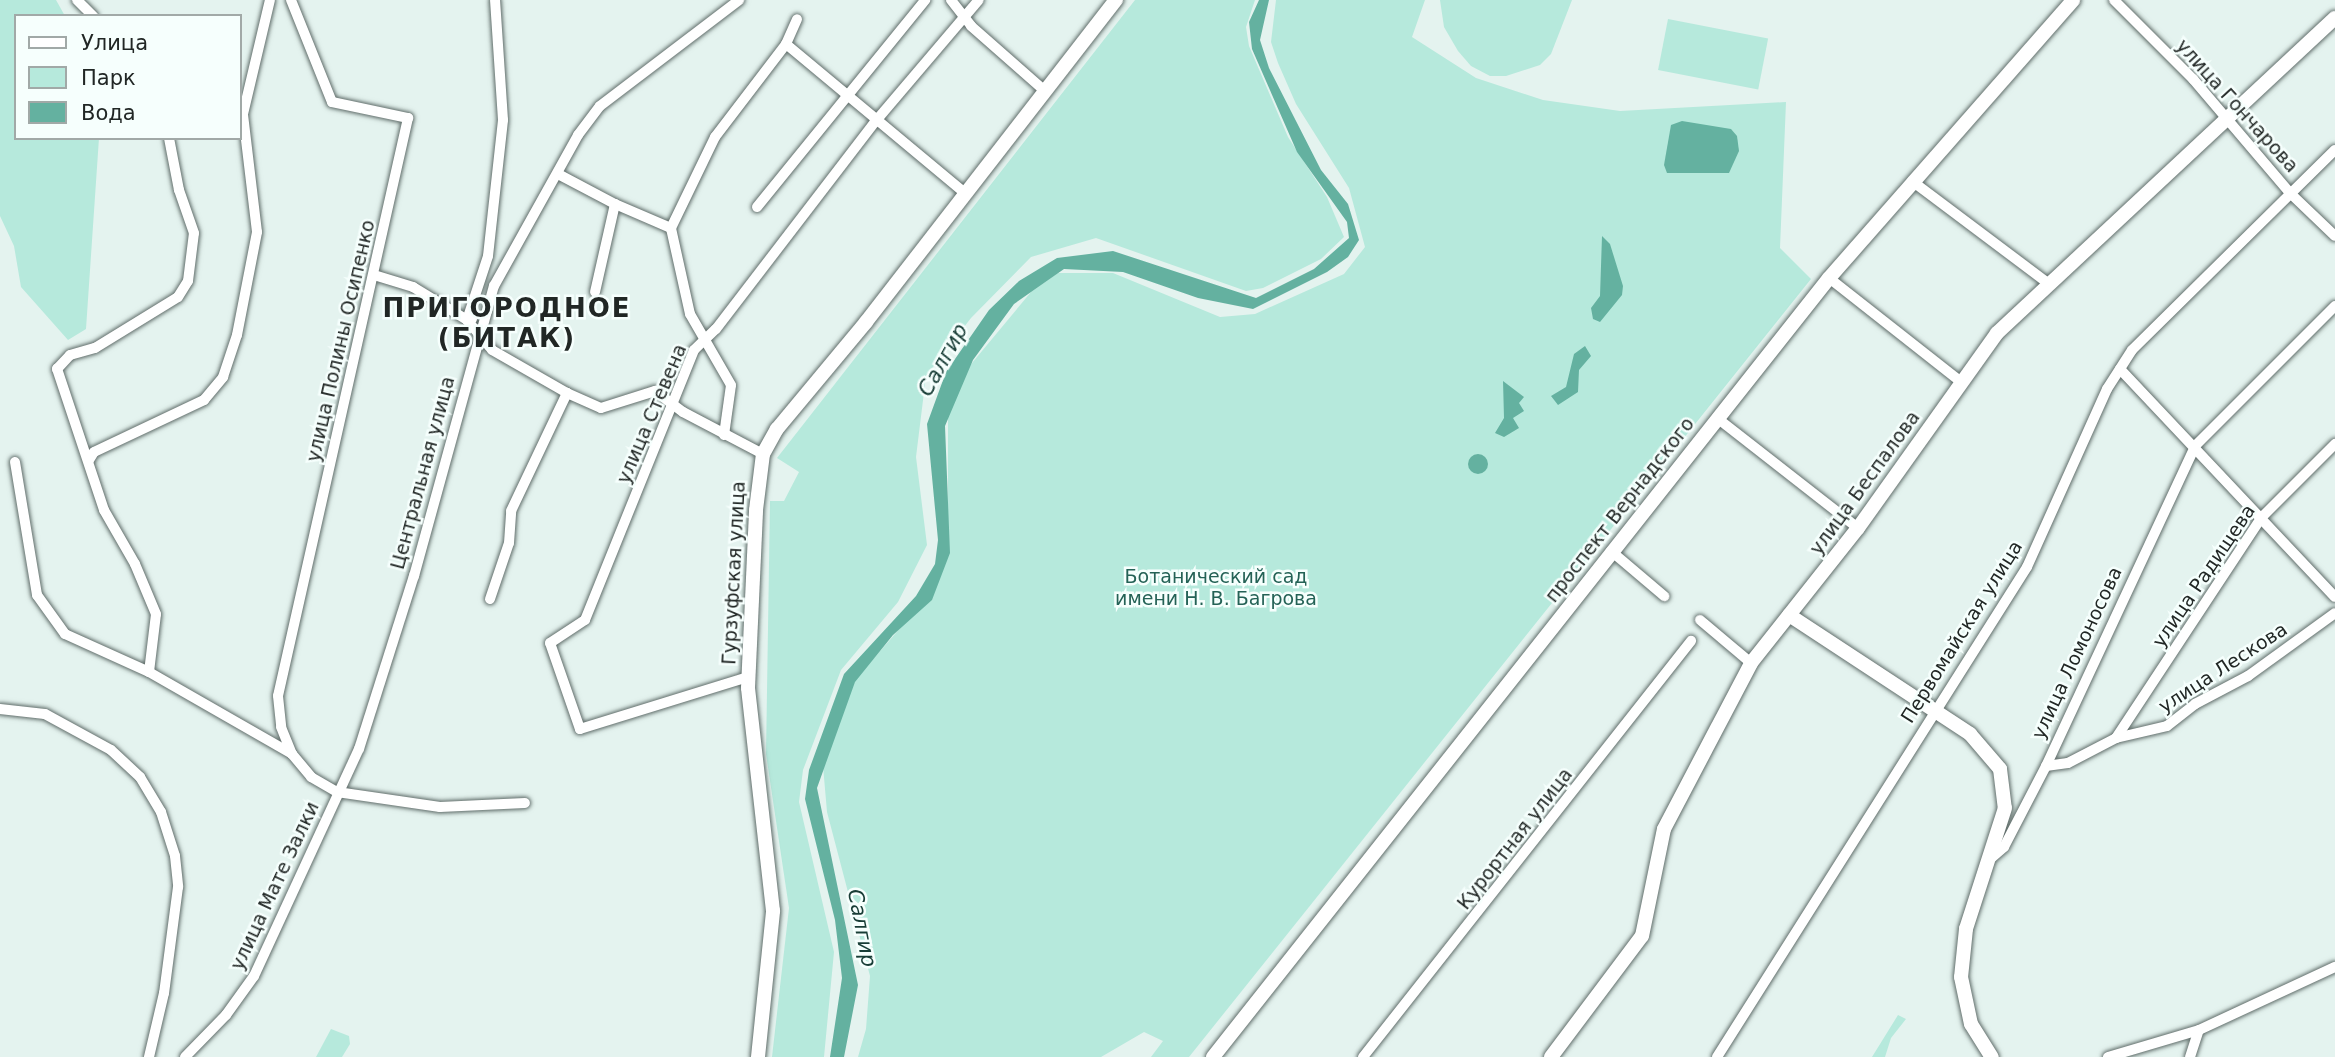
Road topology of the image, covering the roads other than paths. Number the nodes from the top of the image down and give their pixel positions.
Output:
1 (77, 0) edge
2 (270, 0) edge
3 (291, 0) edge
4 (495, 0) edge
5 (738, 0) edge
6 (925, 0) edge
7 (951, 0) edge
8 (979, 0) edge
9 (1115, 0) edge
10 (2073, 0) edge
11 (2114, 0) edge
12 (91, 14) edge
13 (963, 18) junction
14 (2335, 18) edge
15 (797, 19) dead end
16 (786, 44) junction
17 (1045, 91) junction
18 (845, 98) junction
19 (2226, 119) junction
20 (875, 122) junction
21 (169, 140) edge
22 (2335, 150) edge
23 (558, 174) junction
24 (1912, 181) junction
25 (965, 193) junction
26 (2290, 193) junction
27 (615, 204) junction
28 (757, 207) dead end
29 (671, 228) junction
30 (2335, 236) edge
31 (374, 275) junction
32 (1829, 278) junction
33 (2049, 284) junction
34 (595, 292) dead end
35 (2335, 306) edge
36 (484, 319) junction
37 (467, 320) junction
38 (479, 335) junction
39 (705, 340) junction
40 (492, 349) junction
41 (474, 355) junction
42 (2120, 369) junction
43 (1961, 382) junction
44 (567, 393) junction
45 (674, 405) junction
46 (1717, 418) junction
47 (724, 435) junction
48 (2335, 444) edge
49 (2194, 446) junction
50 (763, 454) junction
51 (89, 460) junction
52 (15, 462) dead end
53 (2261, 518) junction
54 (1858, 528) junction
55 (1611, 551) junction
56 (1664, 596) dead end
57 (2335, 597) edge
58 (490, 599) dead end
59 (2335, 613) edge
60 (1789, 615) junction
61 (1700, 620) dead end
62 (1691, 641) dead end
63 (1751, 663) junction
64 (149, 672) junction
65 (748, 677) junction
66 (0, 709) edge
67 (1935, 709) junction
68 (2116, 738) junction
69 (292, 754) junction
70 (2046, 766) junction
71 (337, 792) junction
72 (525, 803) dead end
73 (1988, 862) junction
74 (2335, 967) edge
75 (2199, 1030) junction
76 (149, 1057) edge
77 (185, 1057) edge
78 (758, 1057) edge
79 (1213, 1057) edge
80 (1363, 1057) edge
81 (1551, 1057) edge
82 (1717, 1057) edge
83 (1992, 1057) edge
84 (2108, 1057) edge
85 (2189, 1057) edge

1 - 12 street
2 - 51 street
3 - 31 street, улица Полины Осипенко
4 - 37 street
5 - 23 street, Центральная улица
6 - 18 street
7 - 13 street
8 - 13 street, улица Стевена
9 - 17 main road, Гурзуфская улица
10 - 24 main road, проспект Вернадского
11 - 19 street, улица Гончарова
13 - 17 street
13 - 20 street, улица Стевена
14 - 19 main road, улица Беспалова
15 - 16 street
16 - 18 street
16 - 29 street
17 - 25 main road, Гурзуфская улица
18 - 20 street
18 - 28 street
19 - 26 street, улица Гончарова
19 - 33 main road, улица Беспалова
20 - 25 street
20 - 39 street, улица Стевена
21 - 51 street
22 - 26 street, Первомайская улица
23 - 27 street
23 - 36 street, Центральная улица
24 - 32 main road, проспект Вернадского
24 - 33 street
25 - 50 main road, Гурзуфская улица
26 - 30 street, улица Гончарова
26 - 42 street, Первомайская улица
27 - 29 street
27 - 34 street
29 - 39 street
31 - 37 street
31 - 69 street, улица Полины Осипенко
32 - 43 street
32 - 46 main road, проспект Вернадского
33 - 43 main road, улица Беспалова
35 - 49 street, улица Ломоносова
36 - 37 street
36 - 38 street, Центральная улица
37 - 38 street
38 - 40 street
38 - 41 street, Центральная улица
39 - 45 street, улица Стевена
39 - 47 street
40 - 41 street
40 - 44 street
41 - 71 street, Центральная улица
42 - 49 street
42 - 67 street, Первомайская улица
43 - 54 main road, улица Беспалова
44 - 45 street
44 - 58 street
45 - 47 street
45 - 65 street, улица Стевена
46 - 54 street
46 - 55 main road, проспект Вернадского
47 - 50 street
48 - 53 street, улица Радищева
49 - 53 street
49 - 70 street, улица Ломоносова
50 - 65 main road, Гурзуфская улица
51 - 64 street
52 - 64 street
53 - 57 street
53 - 68 street, улица Радищева
54 - 60 main road, улица Беспалова
55 - 56 street
55 - 79 main road, проспект Вернадского
59 - 68 street, улица Лескова
60 - 63 main road, улица Беспалова
60 - 67 main road
61 - 63 street
62 - 80 street, Курортная улица
63 - 81 main road, улица Беспалова
64 - 69 street
65 - 78 main road, Гурзуфская улица
66 - 76 street
67 - 73 main road
67 - 82 street, Первомайская улица
68 - 70 street, улица Лескова
69 - 71 street
70 - 73 street, улица Ломоносова
71 - 72 street
71 - 77 street, улица Мате Залки
73 - 83 main road, улица Ломоносова
74 - 75 street
75 - 84 street
75 - 85 street

